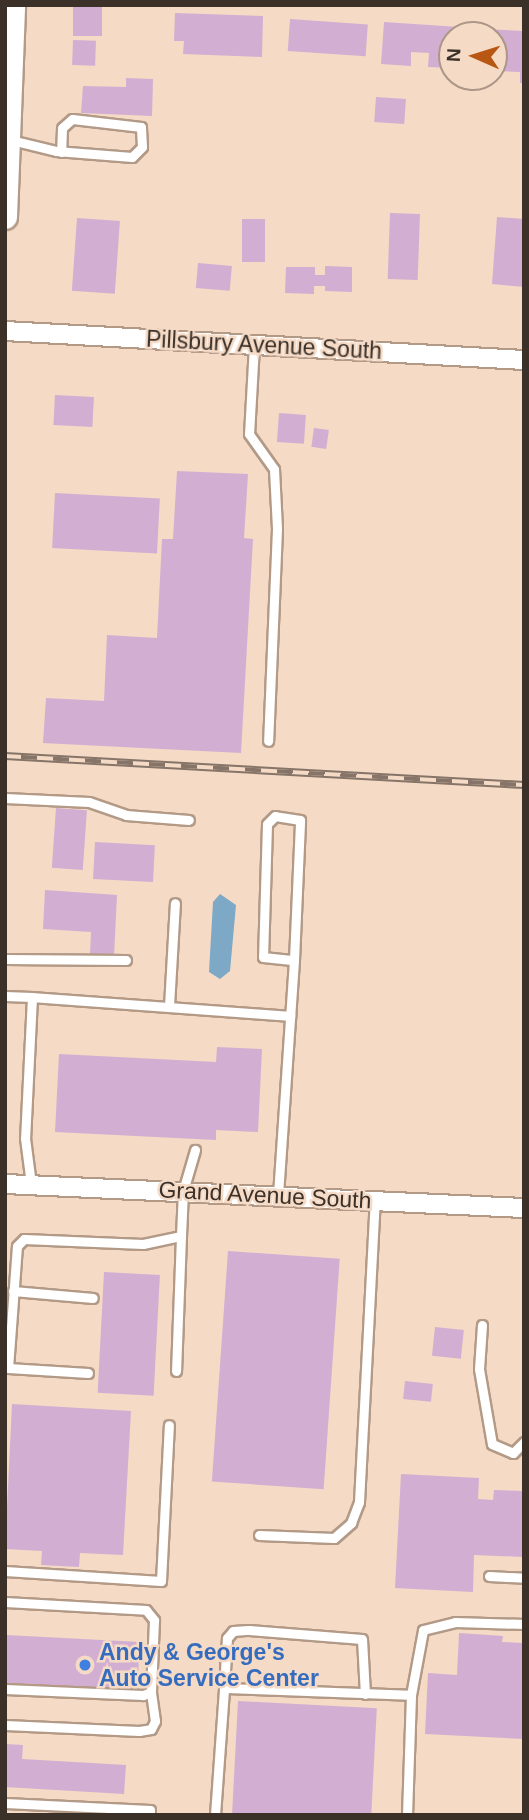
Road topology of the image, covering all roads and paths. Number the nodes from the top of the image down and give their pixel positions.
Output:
1 (13, 5) edge
2 (7, 139) edge
3 (61, 152) junction
4 (5, 217) edge
5 (5, 331) edge
6 (254, 345) junction
7 (524, 360) edge
8 (268, 741) dead end
9 (5, 798) edge
10 (189, 820) dead end
11 (175, 903) dead end
12 (5, 959) edge
13 (294, 960) junction
14 (126, 961) dead end
15 (5, 996) edge
16 (32, 997) junction
17 (169, 1006) junction
18 (290, 1017) junction
19 (195, 1150) dead end
20 (5, 1184) edge
21 (31, 1184) junction
22 (183, 1191) junction
23 (278, 1195) junction
24 (374, 1201) junction
25 (524, 1208) edge
26 (181, 1237) junction
27 (13, 1291) junction
28 (93, 1298) dead end
29 (482, 1325) dead end
30 (176, 1371) dead end
31 (88, 1373) dead end
32 (169, 1424) dead end
33 (524, 1442) edge
34 (259, 1535) dead end
35 (5, 1571) edge
36 (489, 1576) dead end
37 (524, 1578) edge
38 (5, 1602) edge
39 (524, 1624) edge
40 (224, 1688) junction
41 (5, 1689) edge
42 (151, 1692) junction
43 (365, 1694) junction
44 (411, 1695) junction
45 (5, 1725) edge
46 (5, 1803) edge
47 (40, 1810) edge
48 (150, 1815) edge
49 (215, 1815) edge
50 (407, 1815) edge

1 - 2 street
2 - 3 lane
2 - 4 street
3 - 3 lane
5 - 6 street, Pillsbury Avenue South
6 - 7 street, Pillsbury Avenue South
6 - 8 lane
9 - 10 lane
11 - 17 lane
12 - 14 lane
13 - 13 lane
13 - 18 lane
15 - 16 lane
16 - 17 lane
16 - 21 lane
17 - 18 lane
18 - 23 lane
19 - 22 lane
20 - 21 street, Grand Avenue South
21 - 22 street, Grand Avenue South
22 - 23 street, Grand Avenue South
22 - 26 lane
23 - 24 street, Grand Avenue South
24 - 25 street, Grand Avenue South
24 - 34 lane
26 - 27 lane
26 - 30 lane
27 - 28 lane
27 - 31 lane
29 - 33 lane
32 - 35 lane
36 - 37 lane
38 - 42 lane
39 - 44 lane
40 - 43 lane
40 - 43 lane
40 - 49 lane
41 - 42 lane
42 - 45 lane
43 - 44 lane
44 - 50 lane
46 - 47 lane
47 - 48 lane

